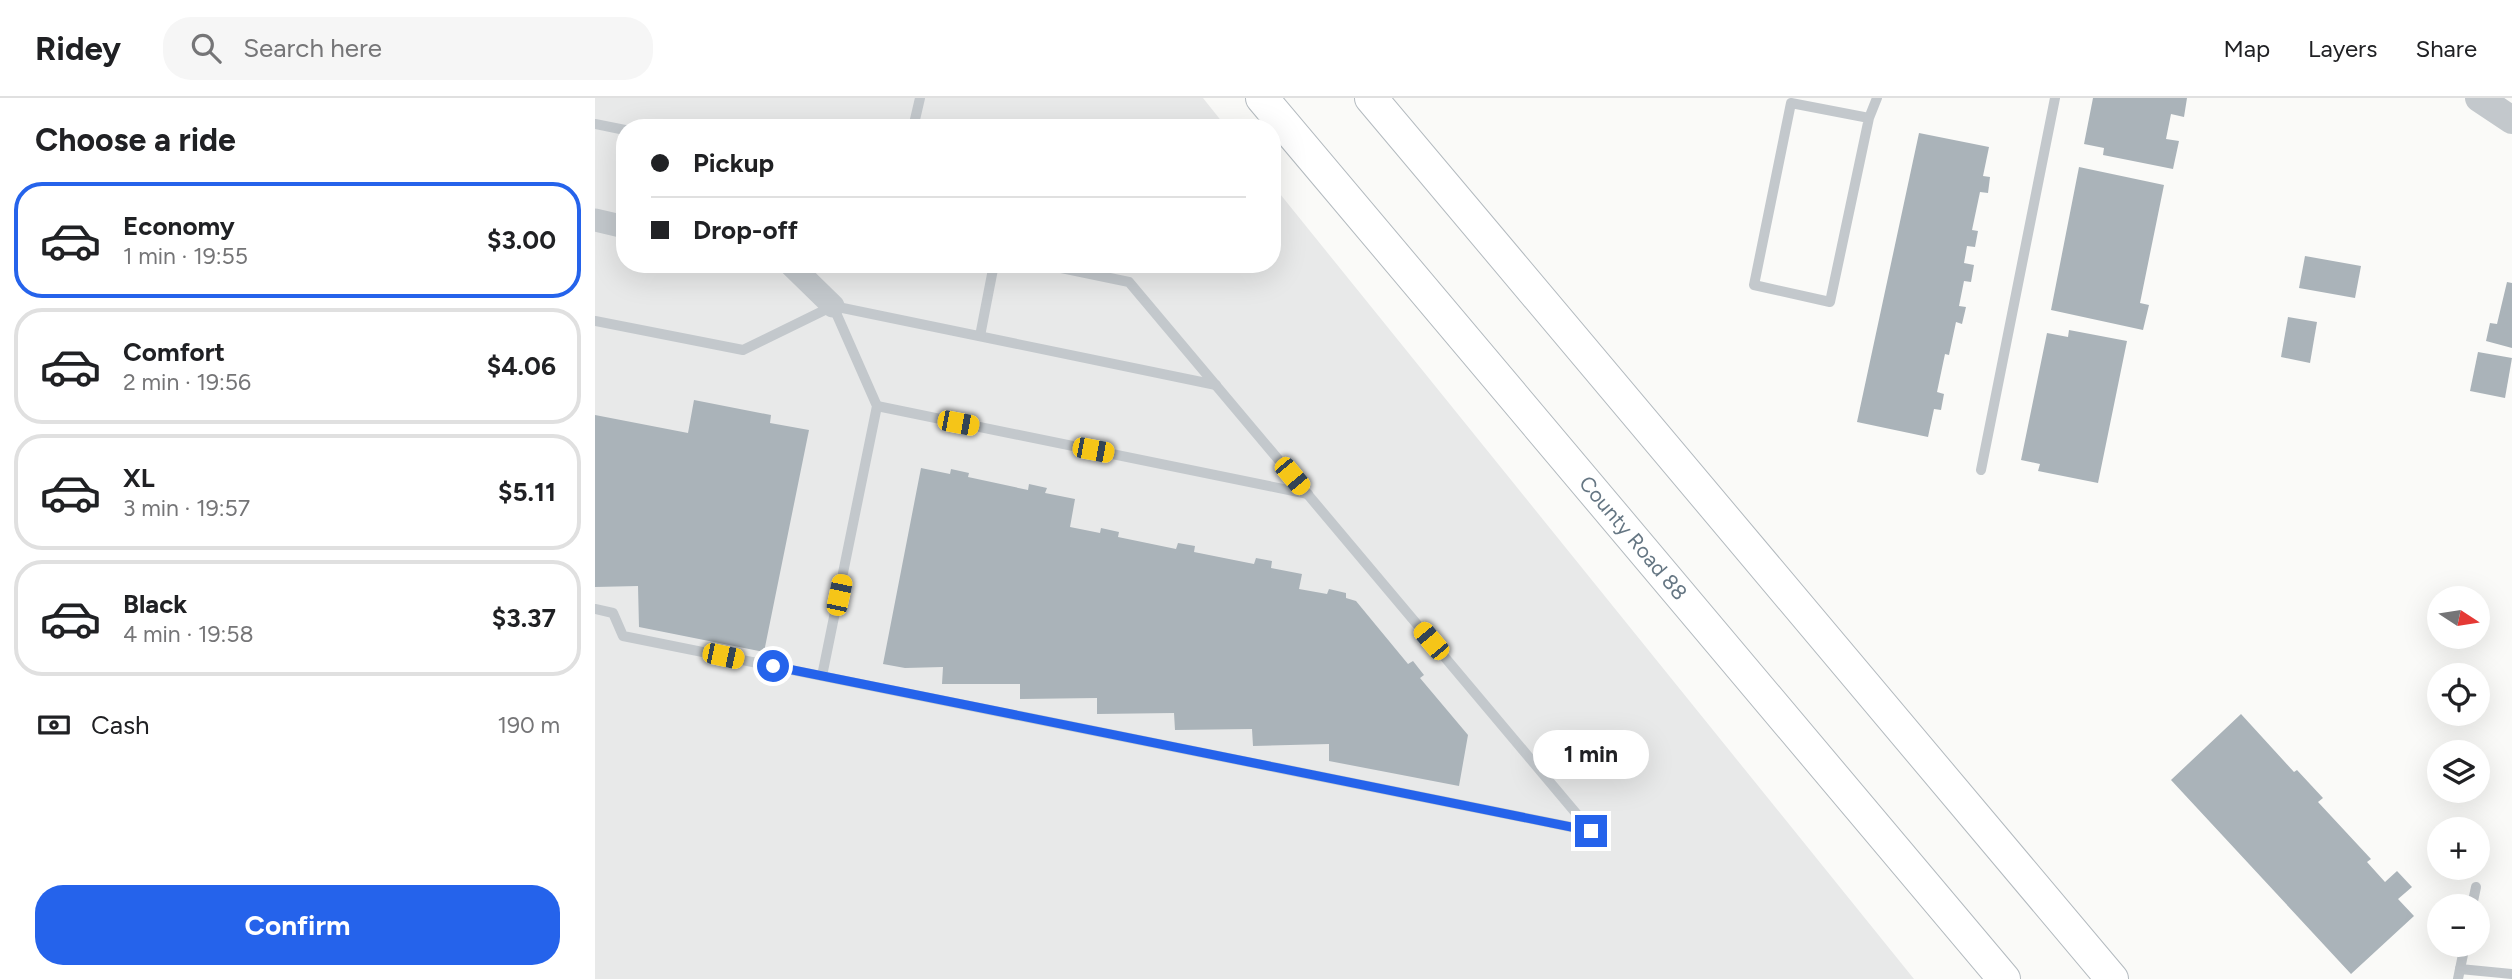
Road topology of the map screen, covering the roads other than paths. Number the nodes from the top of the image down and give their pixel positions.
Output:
1 (920, 98) edge
2 (1262, 98) edge
3 (1371, 98) edge
4 (1877, 98) edge
5 (2055, 98) edge
6 (2479, 98) edge
7 (1868, 118) junction
8 (915, 119) edge
9 (1280, 119) edge
10 (2512, 120) edge
11 (1281, 121) edge
12 (595, 124) edge
13 (616, 128) edge
14 (595, 220) edge
15 (616, 225) edge
16 (799, 273) edge
17 (992, 273) edge
18 (1086, 273) edge
19 (833, 306) junction
20 (595, 321) edge
21 (980, 336) junction
22 (1216, 385) junction
23 (877, 406) junction
24 (1981, 470) dead end
25 (1308, 494) junction
26 (595, 609) edge
27 (822, 676) junction
28 (2476, 887) dead end
29 (2475, 894) edge
30 (2459, 974) edge
31 (2512, 974) edge
32 (2004, 979) edge
33 (2112, 979) edge

1 - 8 lane
2 - 9 main road, County Road 88
3 - 33 main road
4 - 7 lane
5 - 24 lane
6 - 10 street
7 - 7 lane
11 - 32 main road, County Road 88
12 - 13 lane
14 - 15 street
16 - 19 street
17 - 21 lane
18 - 22 lane
19 - 20 lane
19 - 21 lane
19 - 23 lane
21 - 22 lane
22 - 25 lane
23 - 25 lane
23 - 27 lane
25 - 27 lane
26 - 27 lane
28 - 29 lane
30 - 31 lane

